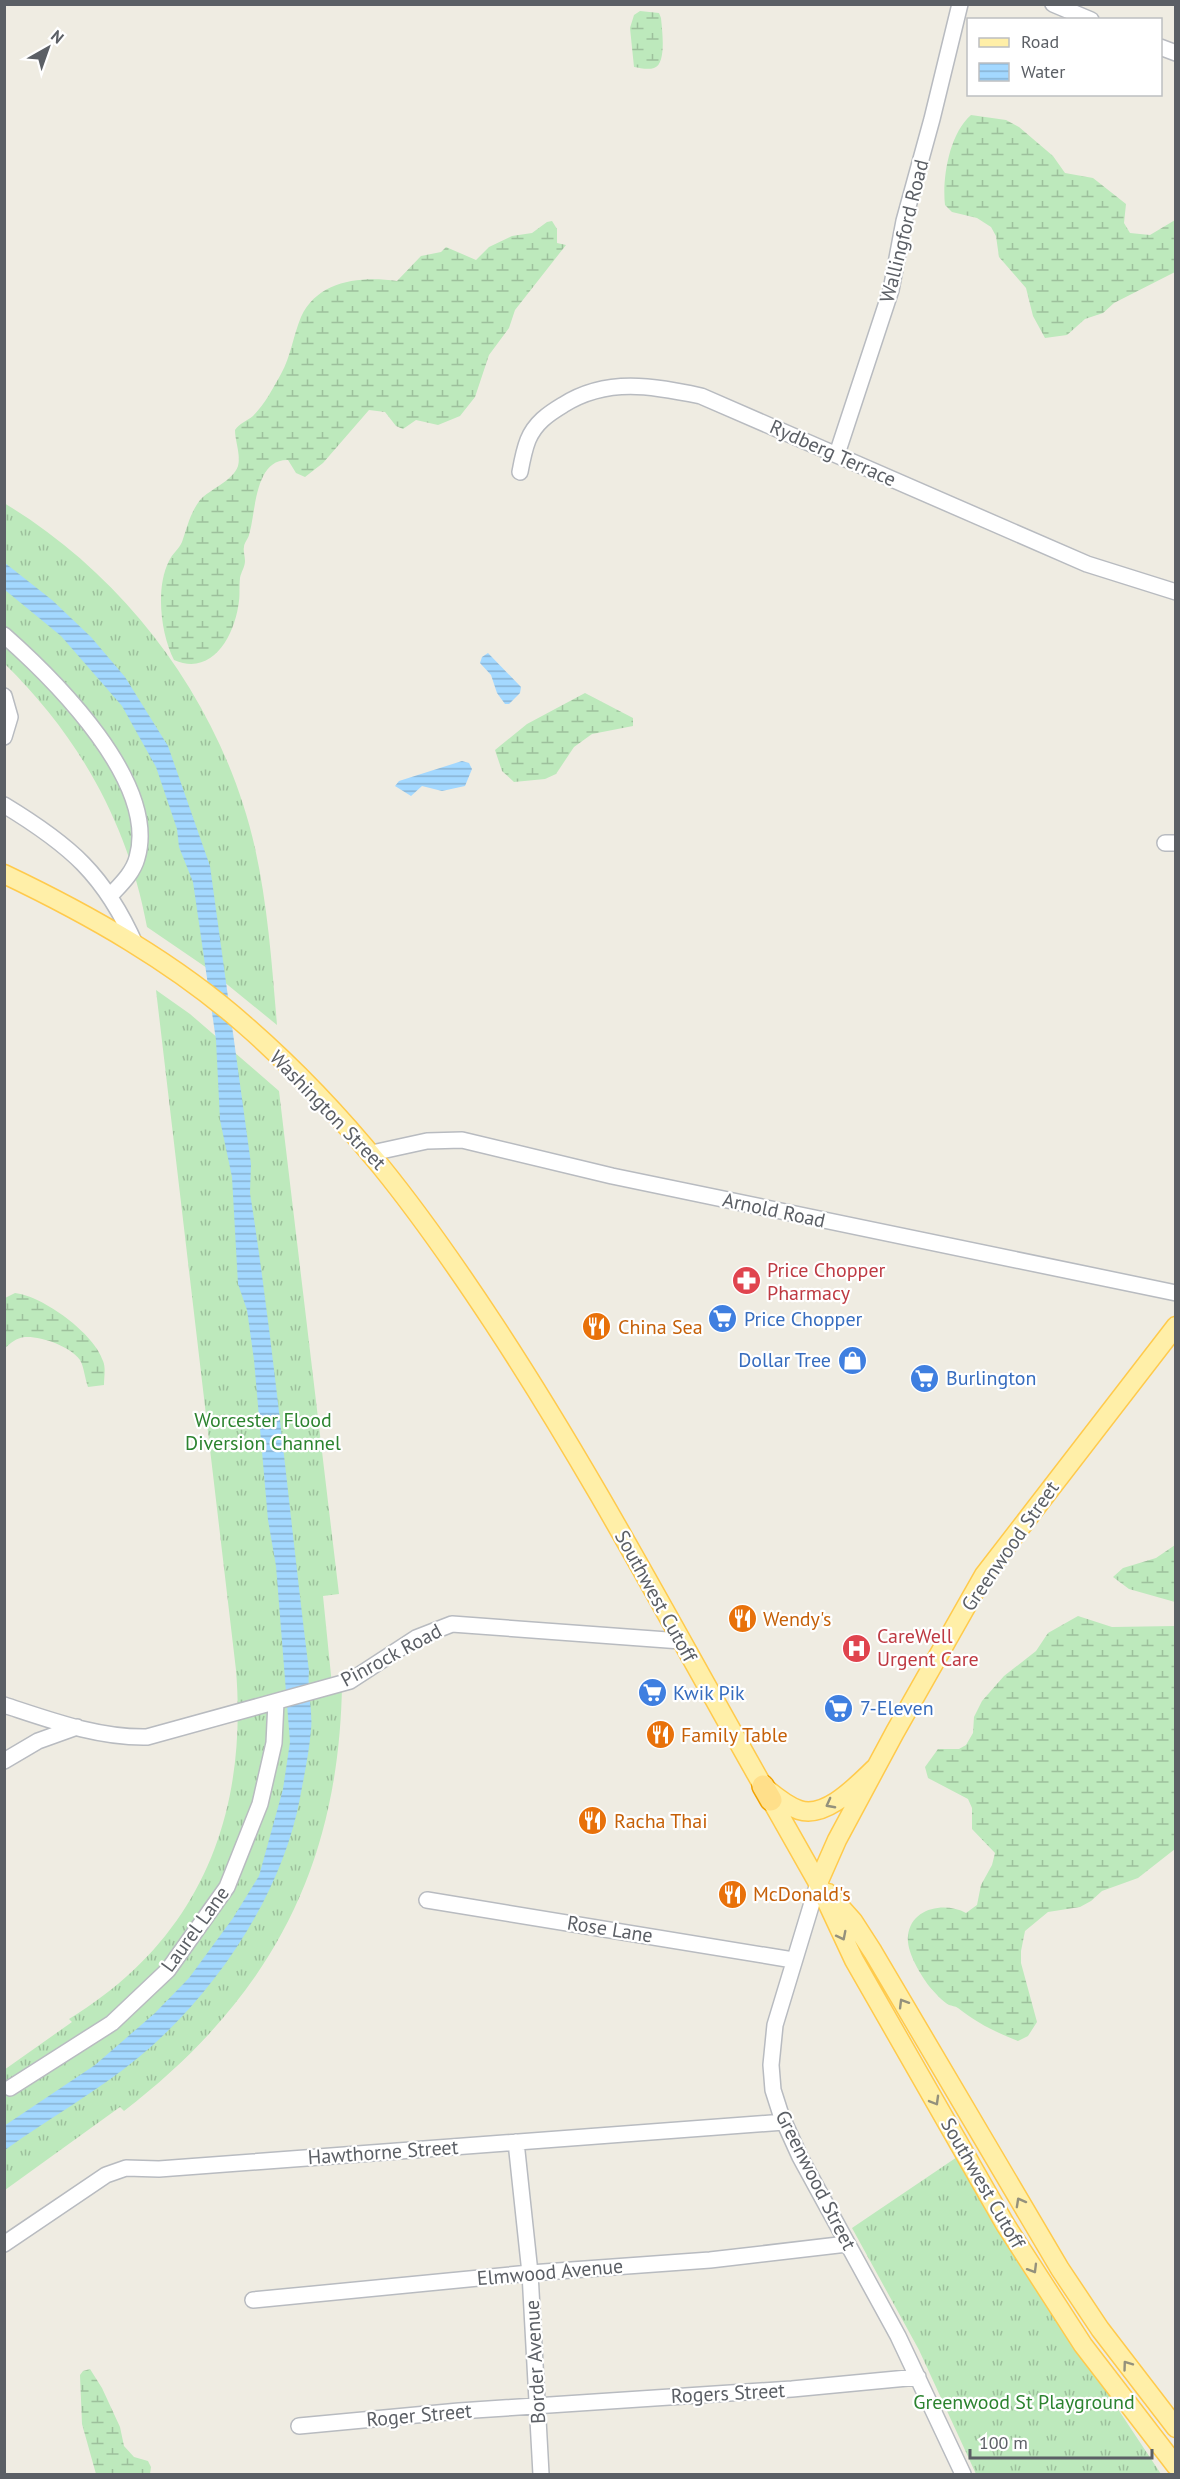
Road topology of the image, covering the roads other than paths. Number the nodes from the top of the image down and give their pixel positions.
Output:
1 (960, 4) edge
2 (1053, 4) edge
3 (1087, 18) edge
4 (1162, 47) edge
5 (1176, 53) edge
6 (837, 454) junction
7 (520, 472) dead end
8 (1176, 592) edge
9 (4, 635) edge
10 (4, 696) edge
11 (4, 737) edge
12 (4, 806) edge
13 (4, 874) edge
14 (111, 895) junction
15 (136, 946) junction
16 (372, 1153) junction
17 (1176, 1293) edge
18 (1176, 1326) edge
19 (565, 1435) joint
20 (681, 1641) junction
21 (279, 1701) junction
22 (4, 1705) edge
23 (77, 1727) junction
24 (4, 1761) edge
25 (875, 1768) junction
26 (767, 1793) junction
27 (819, 1883) junction
28 (428, 1900) dead end
29 (793, 1960) junction
30 (10, 2088) dead end
31 (784, 2122) junction
32 (516, 2142) junction
33 (4, 2244) edge
34 (848, 2244) junction
35 (530, 2273) junction
36 (253, 2300) dead end
37 (918, 2377) junction
38 (539, 2406) junction
39 (300, 2426) dead end
40 (1176, 2428) edge
41 (1176, 2466) edge
42 (541, 2475) edge
43 (963, 2475) edge

1 - 6 street, Wallingford Road
2 - 3 street
4 - 5 street
6 - 7 street, Rydberg Terrace
6 - 8 street, Rydberg Terrace
9 - 14 street
10 - 11 street
12 - 14 street
13 - 15 main road, Washington Street
14 - 15 street
15 - 16 main road, Washington Street
16 - 17 street, Arnold Road
16 - 19 main road, Washington Street
18 - 25 main road, Greenwood Street
19 - 20 main road, Southwest Cutoff
20 - 21 street, Pinrock Road
20 - 26 main road, Southwest Cutoff
21 - 23 street, Pinrock Road
21 - 30 street, Laurel Lane
22 - 23 street, Pinrock Road
23 - 24 street
25 -> 26 main road
25 - 27 main road, Greenwood Street
26 - 27 main road, Southwest Cutoff
27 - 29 street, Greenwood Street
40 -> 27 main road, Southwest Cutoff
27 -> 41 main road, Southwest Cutoff
28 - 29 street, Rose Lane
29 - 31 street, Greenwood Street
31 - 32 street, Hawthorne Street
31 - 34 street, Greenwood Street
32 - 33 street, Hawthorne Street
32 - 35 street, Border Avenue
34 - 35 street, Elmwood Avenue
34 - 37 street, Greenwood Street
35 - 36 street, Elmwood Avenue
35 - 38 street, Border Avenue
37 - 38 street, Rogers Street
37 - 43 street, Greenwood Street
38 - 39 street, Roger Street
38 - 42 street, Border Avenue

